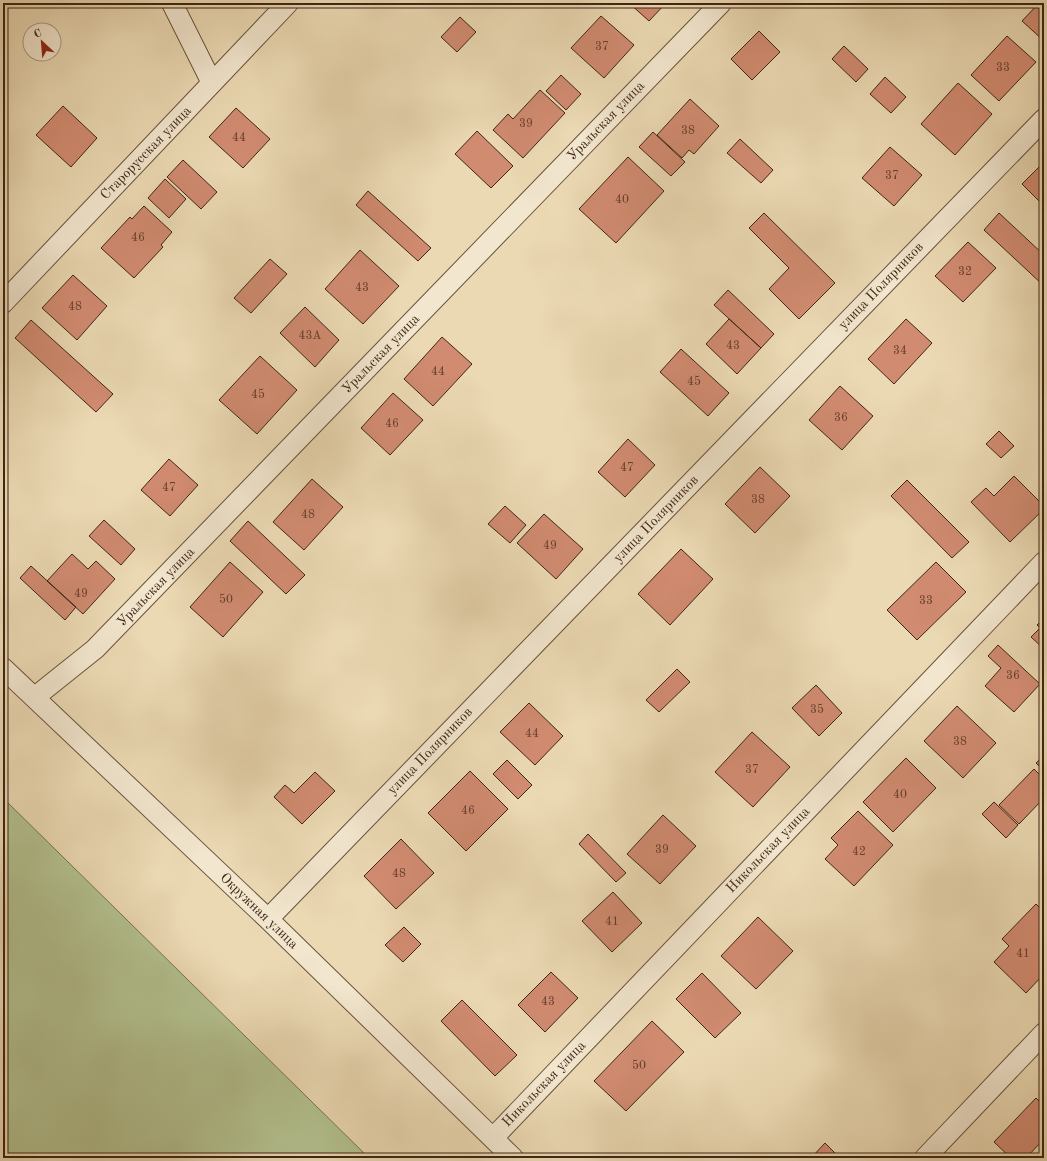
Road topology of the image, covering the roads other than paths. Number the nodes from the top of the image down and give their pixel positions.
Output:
1 (172, 3) edge
2 (288, 3) edge
3 (721, 3) edge
4 (212, 83) junction
5 (1044, 118) edge
6 (3, 303) edge
7 (1044, 562) edge
8 (3, 668) edge
9 (35, 698) junction
10 (268, 919) junction
11 (1044, 1032) edge
12 (493, 1138) junction
13 (513, 1158) edge
14 (925, 1158) edge

1 - 4 street
2 - 4 street, Старорусская улица
3 - 9 street, Уральская улица
4 - 6 street, Старорусская улица
5 - 10 street, улица Полярников
7 - 12 street, Никольская улица
8 - 9 street, Окружная улица
9 - 10 street, Окружная улица
10 - 12 street, Окружная улица
11 - 14 street
12 - 13 street, Окружная улица

